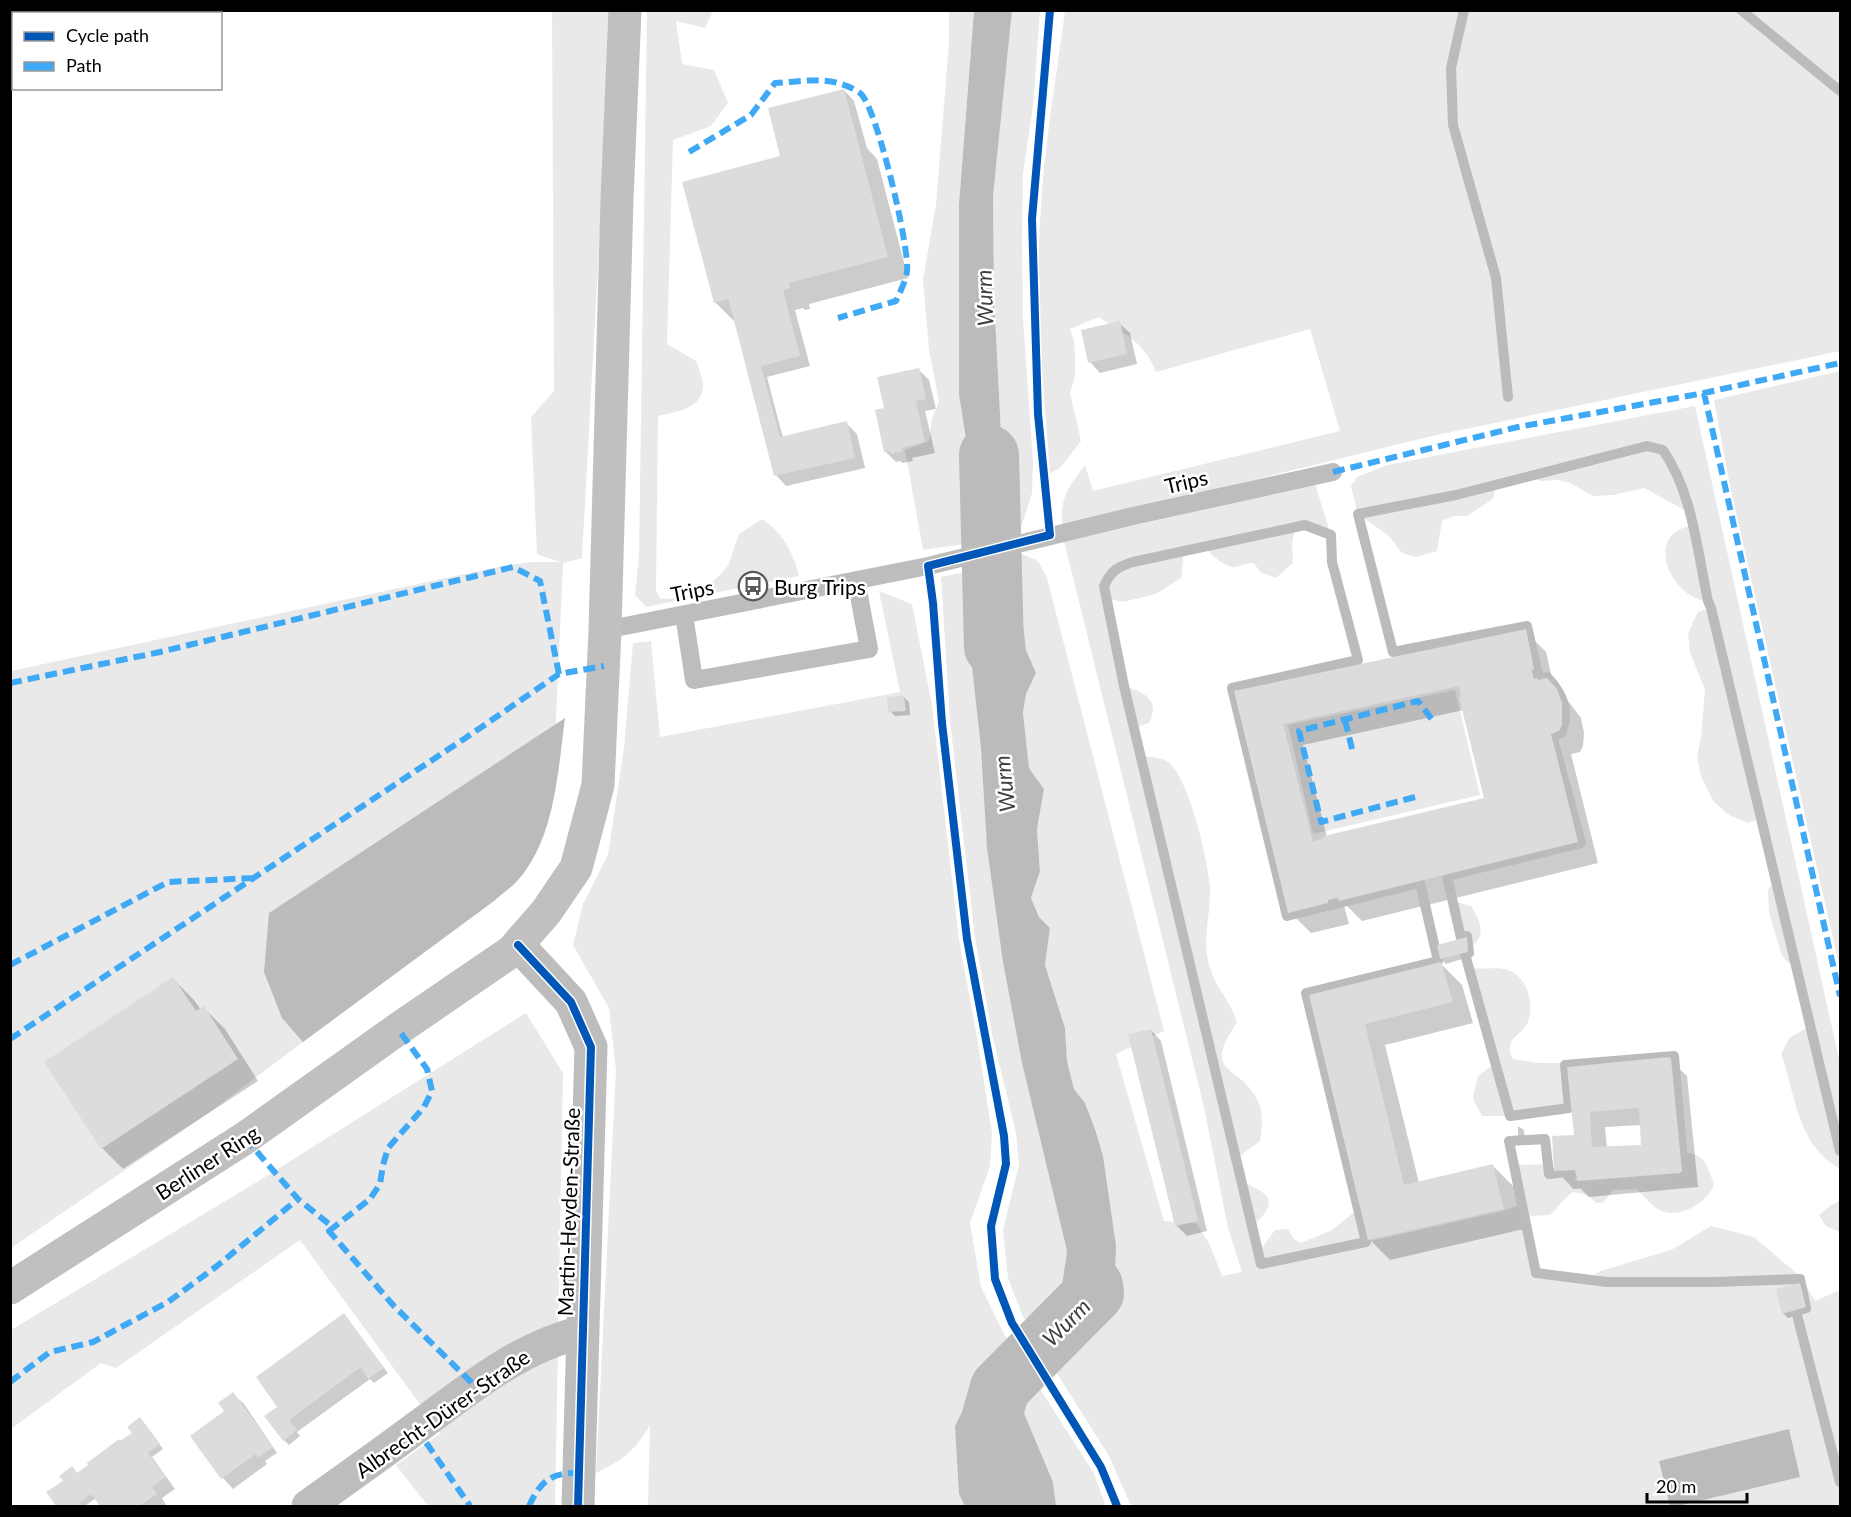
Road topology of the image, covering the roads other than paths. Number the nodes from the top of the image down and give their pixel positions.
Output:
1 (625, 10) edge
2 (1333, 472) dead end
3 (856, 580) junction
4 (684, 615) junction
5 (605, 630) junction
6 (518, 945) junction
7 (10, 1288) edge
8 (582, 1332) junction
9 (308, 1506) edge
10 (578, 1506) edge

1 - 5 main road, Berliner Ring
2 - 3 lane, Trips
3 - 4 lane, Trips
3 - 4 lane
4 - 5 lane, Trips
5 - 6 main road, Berliner Ring
6 - 7 main road, Berliner Ring
6 - 8 street, Martin-Heyden-Straße
8 - 9 street, Albrecht-Dürer-Straße
8 - 10 street, Martin-Heyden-Straße

